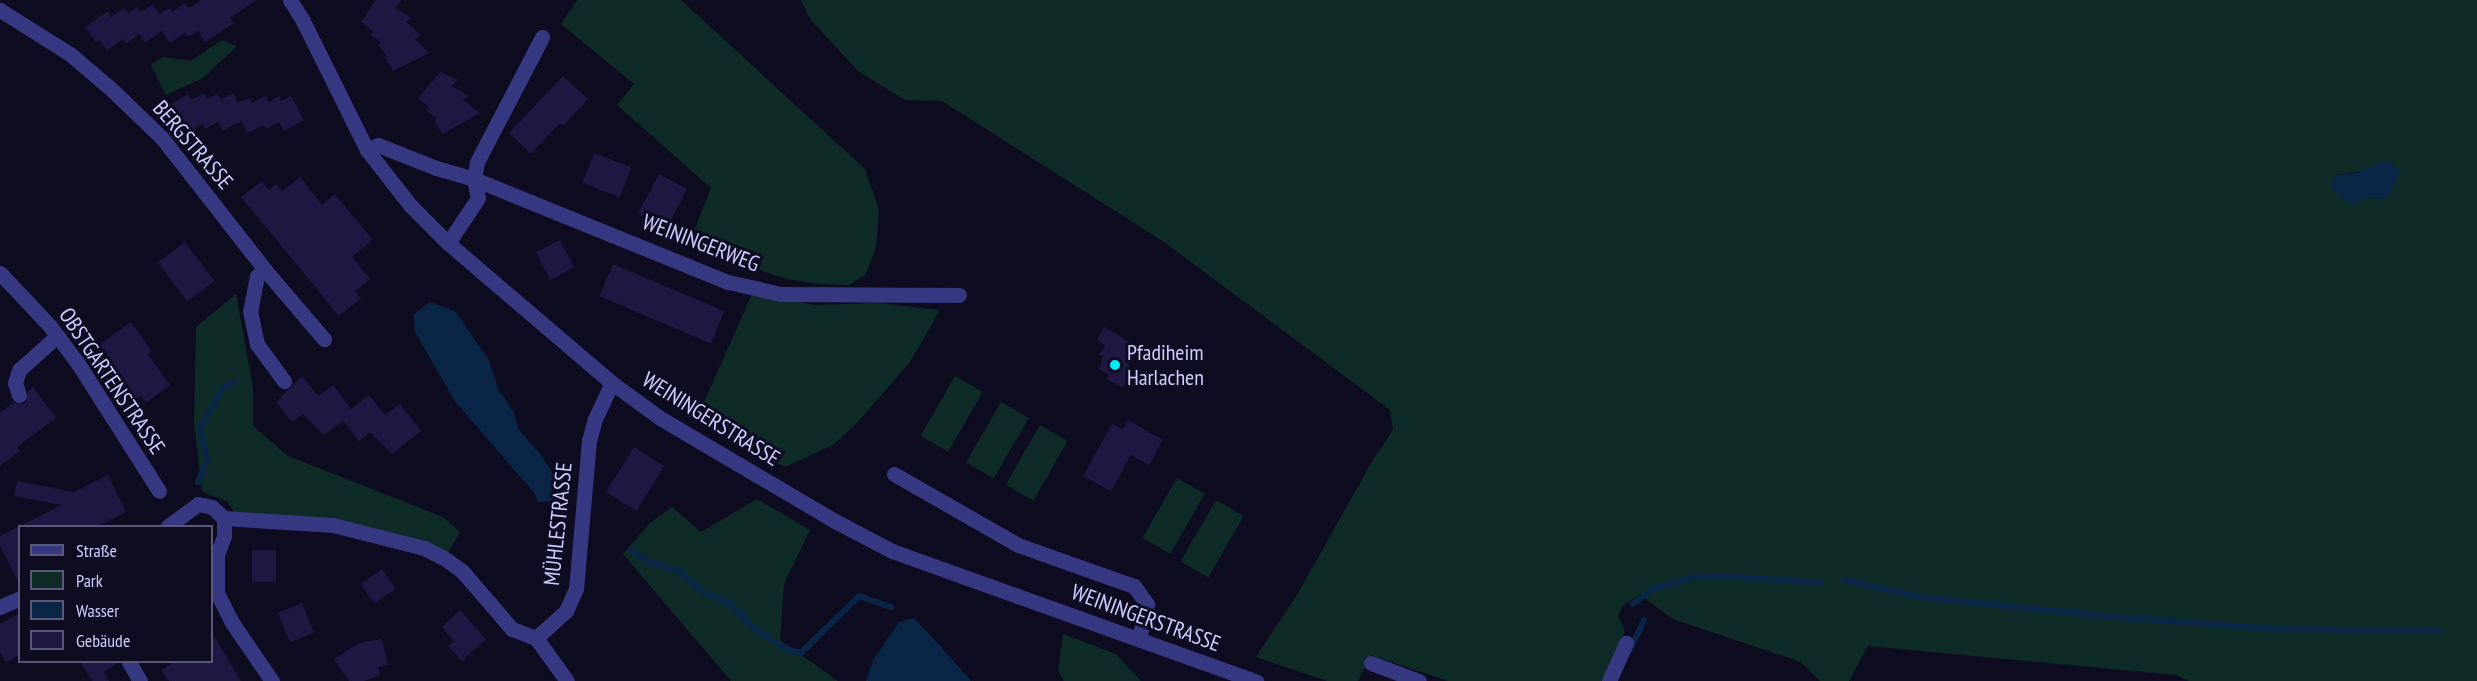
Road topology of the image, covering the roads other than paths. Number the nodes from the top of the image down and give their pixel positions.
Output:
1 (290, 0) edge
2 (0, 10) edge
3 (542, 37) dead end
4 (367, 150) junction
5 (474, 179) junction
6 (448, 243) junction
7 (265, 270) junction
8 (0, 273) edge
9 (959, 295) dead end
10 (57, 336) junction
11 (324, 339) dead end
12 (285, 381) dead end
13 (612, 382) junction
14 (19, 395) dead end
15 (894, 474) dead end
16 (159, 491) dead end
17 (224, 518) junction
18 (169, 525) edge
19 (18, 599) edge
20 (0, 607) edge
21 (536, 638) junction
22 (1139, 638) junction
23 (1626, 643) dead end
24 (130, 663) edge
25 (1371, 663) dead end
26 (140, 681) edge
27 (272, 681) edge
28 (567, 681) edge
29 (1256, 681) edge
30 (1419, 681) edge
31 (1609, 681) edge

1 - 4 street, WEININGERSTRASSE
2 - 7 street, BERGSTRASSE
3 - 5 street
4 - 5 street, WEININGERWEG
4 - 6 street, WEININGERSTRASSE
5 - 6 street
5 - 9 street, WEININGERWEG
6 - 13 street, WEININGERSTRASSE
7 - 11 street, BERGSTRASSE
7 - 12 street
8 - 10 street, OBSTGARTENSTRASSE
10 - 14 street
10 - 16 street, OBSTGARTENSTRASSE
13 - 21 street, MÜHLESTRASSE
13 - 22 street, WEININGERSTRASSE
15 - 22 street
17 - 18 street
17 - 21 street
17 - 27 street
19 - 20 street
21 - 28 street
22 - 29 street, WEININGERSTRASSE
23 - 31 street
24 - 26 street
25 - 30 street

